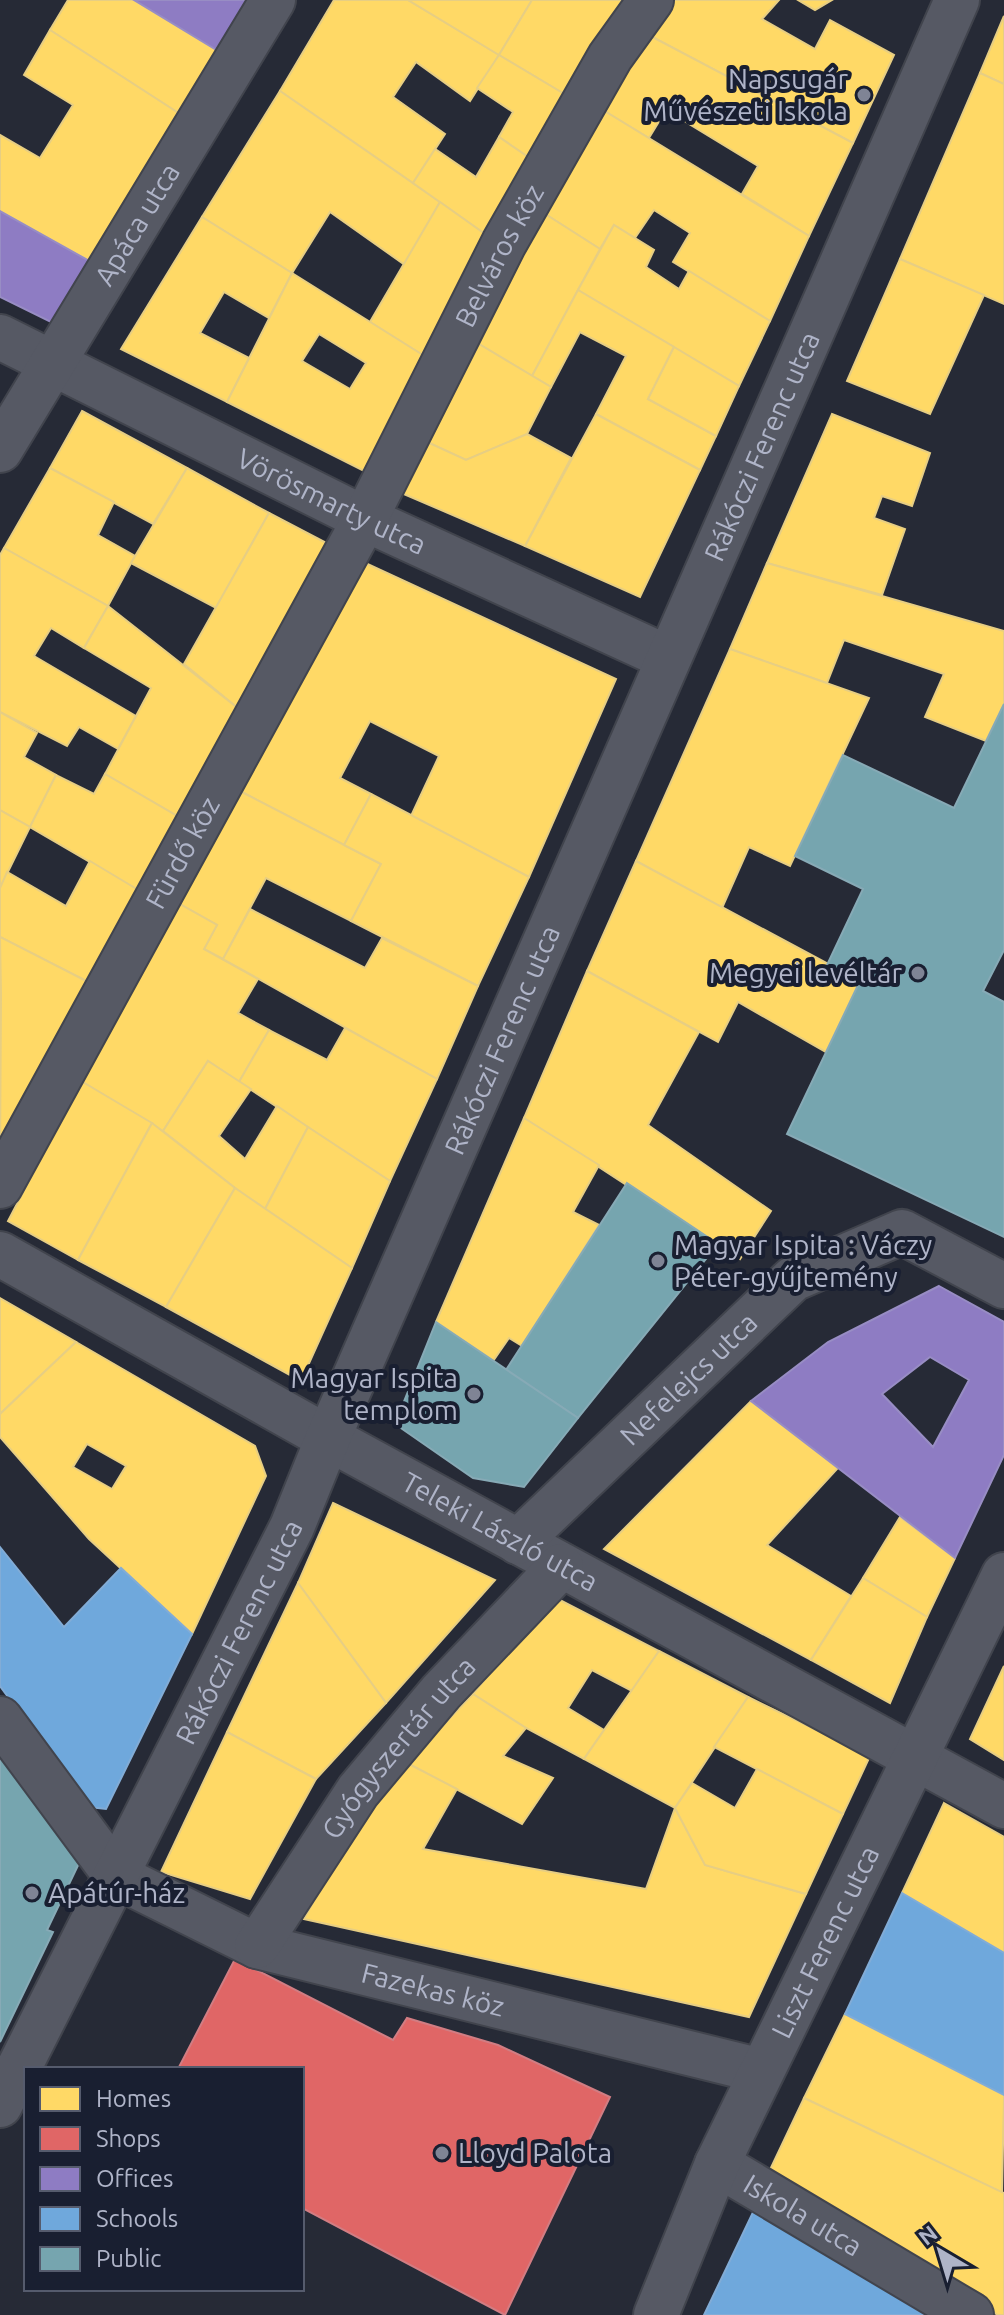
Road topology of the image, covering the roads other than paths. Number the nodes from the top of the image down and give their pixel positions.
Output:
1 (273, 0) edge
2 (651, 0) edge
3 (957, 0) edge
4 (0, 337) edge
5 (54, 362) junction
6 (0, 450) edge
7 (365, 519) junction
8 (668, 658) junction
9 (0, 1186) edge
10 (0, 1254) edge
11 (1004, 1286) edge
12 (328, 1438) junction
13 (518, 1542) junction
14 (561, 1566) junction
15 (1004, 1575) edge
16 (0, 1719) edge
17 (916, 1756) junction
18 (1004, 1806) edge
19 (116, 1876) junction
20 (257, 1946) junction
21 (761, 2071) junction
22 (0, 2105) edge
23 (717, 2164) junction
24 (656, 2315) edge
25 (971, 2315) edge

1 - 5 street, Apáca utca
2 - 7 street, Belváros köz
3 - 8 street, Rákóczi Ferenc utca
4 - 5 street, Vörösmarty utca
5 - 6 street, Apáca utca
5 - 7 street, Vörösmarty utca
7 - 8 street, Vörösmarty utca
7 - 9 street, Fürdő köz
8 - 12 street, Rákóczi Ferenc utca
10 - 12 street, Teleki László utca
11 - 13 street, Nefelejcs utca
12 - 13 street, Teleki László utca
12 - 19 street, Rákóczi Ferenc utca
13 - 14 street, Teleki László utca
14 - 17 street, Teleki László utca
14 - 20 street, Gyógyszertár utca
15 - 17 street, Liszt Ferenc utca
16 - 19 street
17 - 18 street, Teleki László utca
17 - 21 street, Liszt Ferenc utca
19 - 20 street, Fazekas köz
19 - 22 street, Rákóczi Ferenc utca
20 - 21 street, Fazekas köz
21 - 23 street, Liszt Ferenc utca
23 - 24 street, Liszt Ferenc utca
23 - 25 street, Iskola utca

